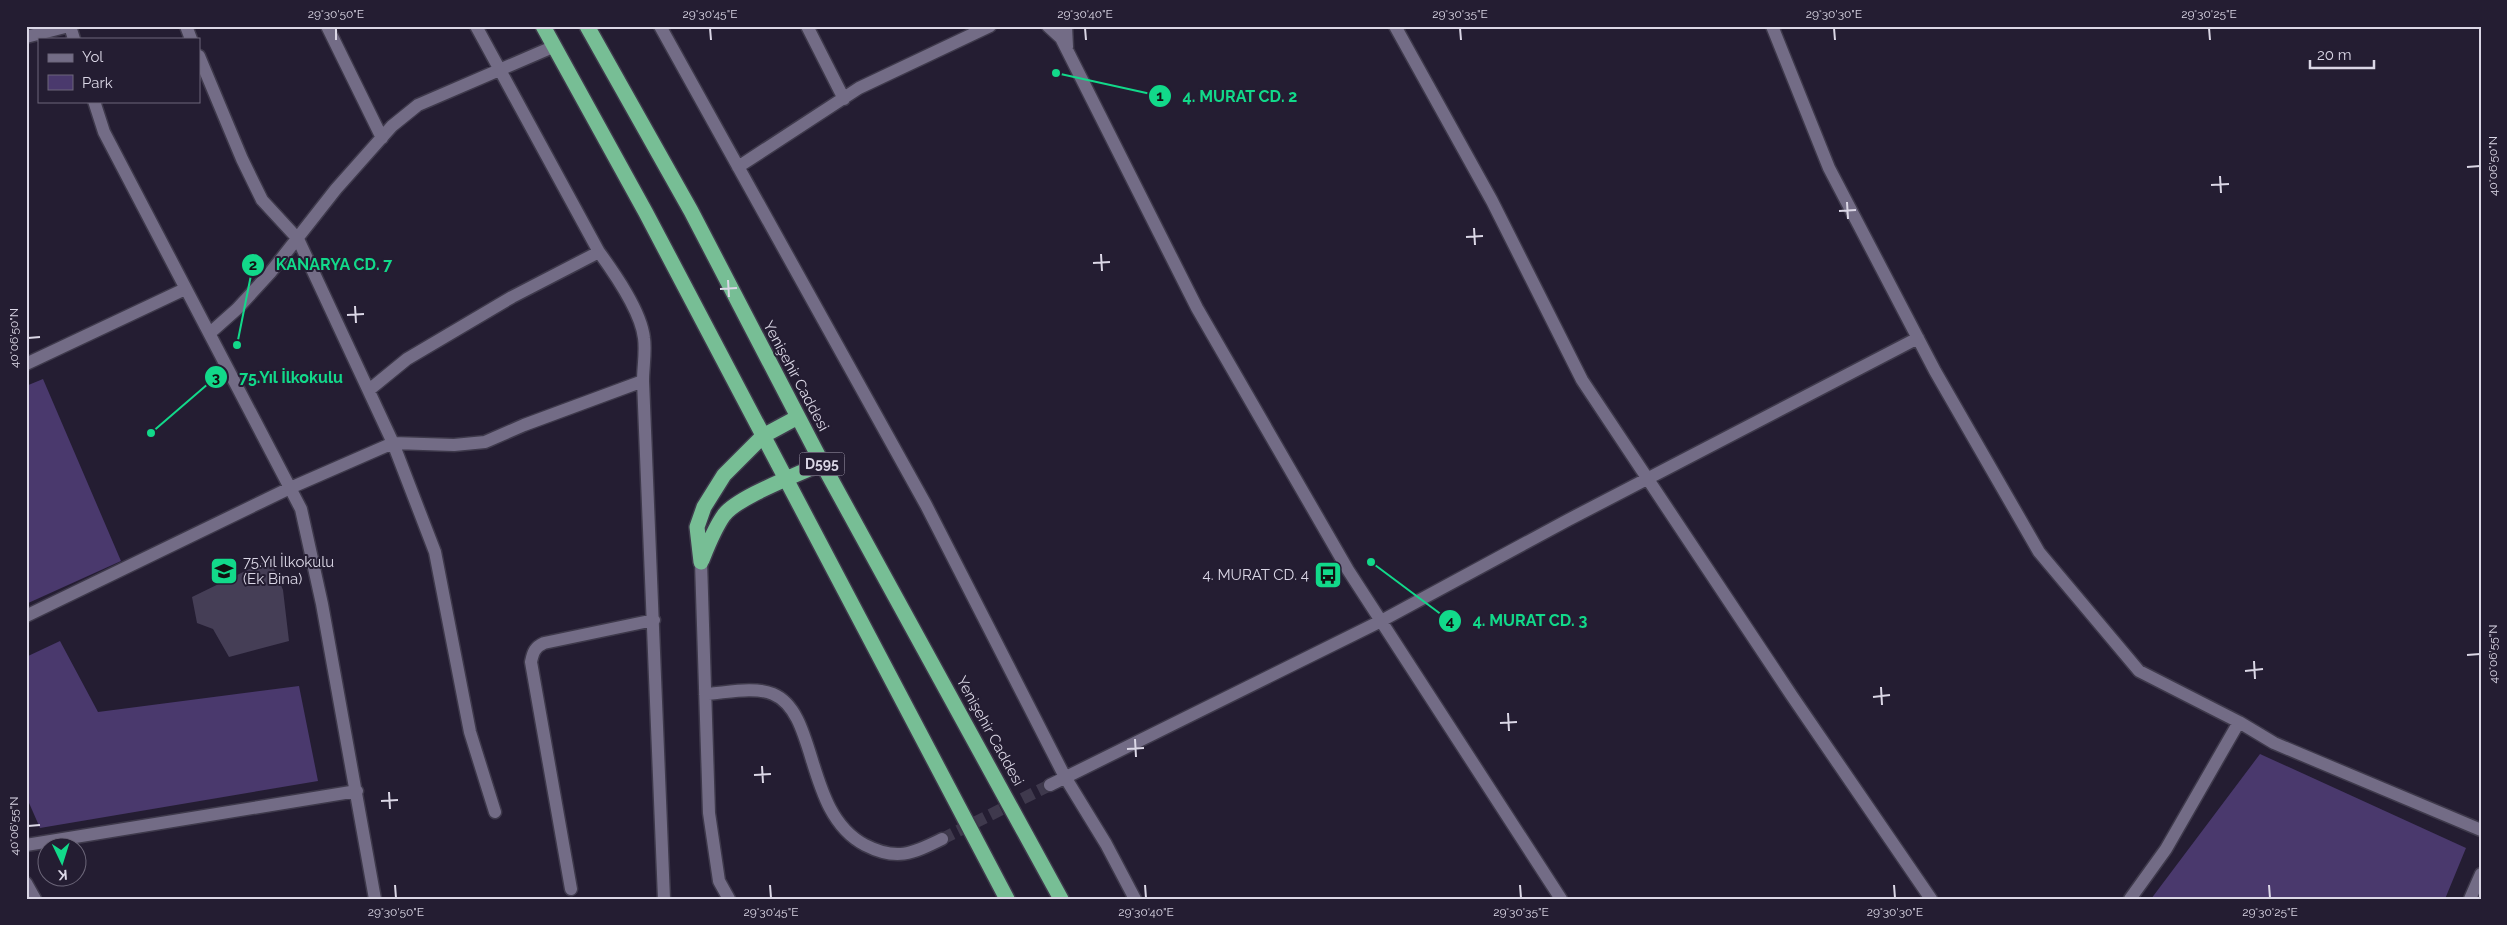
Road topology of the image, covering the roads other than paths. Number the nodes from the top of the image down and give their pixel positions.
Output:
1 (70, 26) edge
2 (186, 26) edge
3 (327, 26) edge
4 (476, 26) edge
5 (543, 26) edge
6 (587, 26) edge
7 (660, 26) edge
8 (807, 26) edge
9 (990, 26) edge
10 (1048, 26) edge
11 (1066, 26) edge
12 (1395, 26) edge
13 (1772, 26) edge
14 (26, 37) edge
15 (74, 38) edge
16 (191, 38) edge
17 (554, 46) junction
18 (1067, 50) junction
19 (200, 58) edge
20 (499, 71) junction
21 (844, 99) junction
22 (94, 102) edge
23 (382, 138) junction
24 (738, 167) junction
25 (298, 239) junction
26 (599, 252) junction
27 (185, 289) junction
28 (210, 333) junction
29 (1918, 338) junction
30 (26, 364) edge
31 (643, 381) junction
32 (369, 390) junction
33 (798, 417) junction
34 (762, 436) junction
35 (394, 444) junction
36 (822, 463) junction
37 (1646, 479) junction
38 (786, 481) junction
39 (290, 488) junction
40 (701, 562) junction
41 (26, 616) edge
42 (654, 620) junction
43 (1381, 621) junction
44 (705, 694) junction
45 (2239, 722) junction
46 (1065, 778) junction
47 (1050, 785) tunnel mouth
48 (357, 791) junction
49 (495, 812) dead end
50 (2481, 830) edge
51 (942, 839) tunnel mouth
52 (26, 845) edge
53 (2481, 874) edge
54 (26, 883) edge
55 (571, 889) dead end
56 (727, 898) edge
57 (35, 899) edge
58 (375, 899) edge
59 (664, 899) edge
60 (1007, 899) edge
61 (1061, 899) edge
62 (1135, 899) edge
63 (1561, 899) edge
64 (1930, 899) edge
65 (2130, 899) edge
66 (2470, 899) edge

1 - 14 street
1 - 15 street
2 - 16 street
3 - 23 street
4 - 20 street
5 - 17 highway, D595
6 - 33 highway, Yenişehir Caddesi / D595
7 - 24 street
8 - 21 street
9 - 21 street
10 - 18 street
11 - 18 street
12 - 37 street
13 - 29 street
17 - 20 street
17 - 34 highway, D595
18 - 43 street
19 - 25 street
20 - 23 street
20 - 26 street
21 - 24 street
22 - 27 street
23 - 25 street
24 - 46 street
25 - 28 street
25 - 32 street
26 - 31 street
26 - 32 street
27 - 28 street
27 - 30 street
28 - 39 street
29 - 37 street
29 - 45 street
31 - 35 street
31 - 42 street
32 - 35 street
33 - 34 highway
33 - 36 highway, Yenişehir Caddesi / D595
34 - 38 highway, D595
34 - 40 highway
35 - 39 street
35 - 49 street
36 - 38 highway
36 - 61 highway, Yenişehir Caddesi / D595
37 - 43 street
37 - 64 street
38 - 40 highway
38 - 60 highway, D595
39 - 41 street
39 - 48 street
40 - 44 street
42 - 55 street
42 - 59 street
43 - 46 street
43 - 63 street
44 - 51 street
44 - 56 street
45 - 50 street
45 - 65 street
46 - 47 street
46 - 62 street
48 - 52 street
48 - 58 street
53 - 66 street
54 - 57 street

